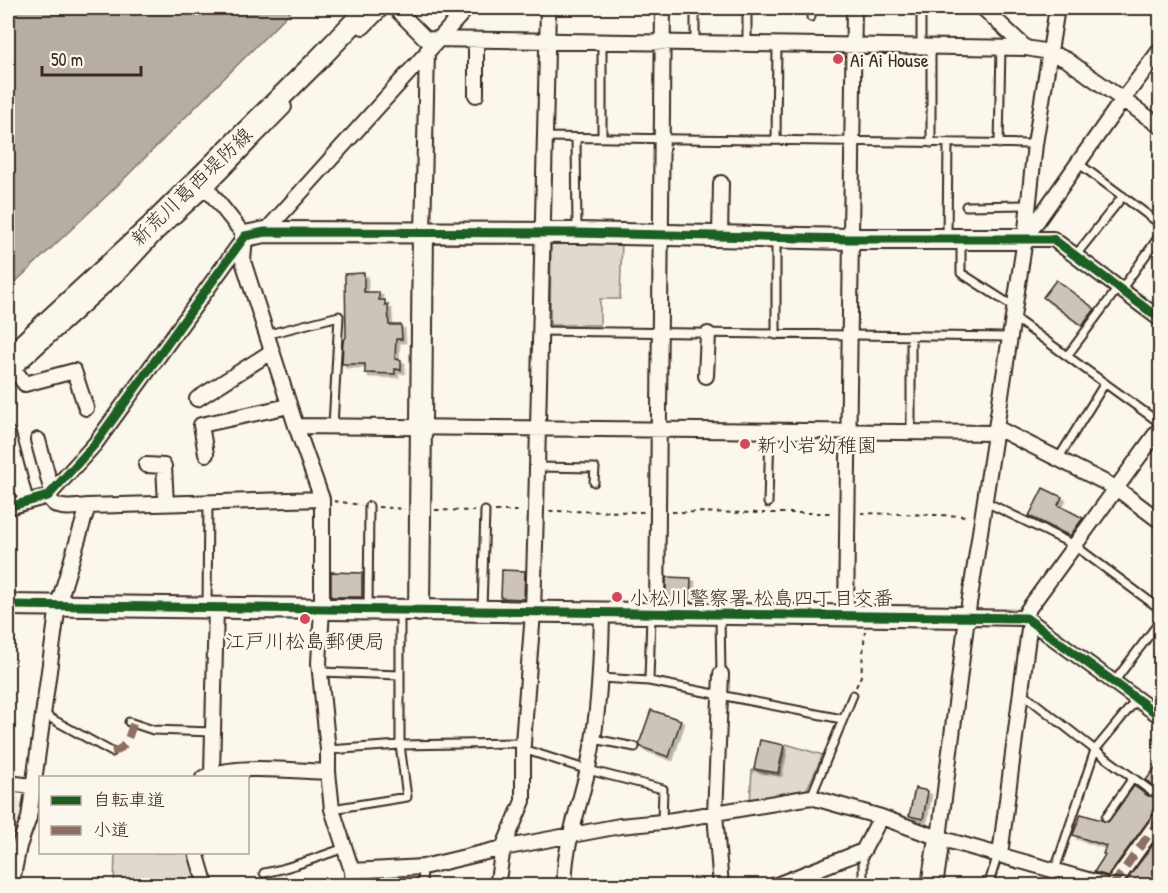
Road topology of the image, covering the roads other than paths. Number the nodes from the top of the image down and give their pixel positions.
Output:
1 (368, 8) edge
2 (382, 8) edge
3 (395, 8) edge
4 (467, 8) edge
5 (548, 8) edge
6 (663, 8) edge
7 (695, 8) edge
8 (747, 8) edge
9 (811, 8) edge
10 (854, 8) edge
11 (921, 8) edge
12 (983, 8) edge
13 (1057, 8) edge
14 (811, 17) dead end
15 (437, 39) junction
16 (476, 40) junction
17 (547, 42) junction
18 (602, 42) junction
19 (663, 43) junction
20 (695, 43) junction
21 (747, 45) junction
22 (777, 45) junction
23 (853, 45) junction
24 (926, 46) junction
25 (1001, 47) junction
26 (1026, 48) junction
27 (1161, 50) edge
28 (427, 51) junction
29 (1049, 52) junction
30 (476, 95) dead end
31 (1124, 99) junction
32 (1161, 126) edge
33 (544, 137) junction
34 (576, 138) junction
35 (602, 138) junction
36 (662, 139) junction
37 (776, 140) junction
38 (852, 141) junction
39 (930, 143) junction
40 (948, 143) junction
41 (999, 144) junction
42 (1035, 144) junction
43 (1078, 163) junction
44 (721, 183) dead end
45 (206, 187) junction
46 (1123, 196) junction
47 (1029, 205) junction
48 (966, 206) dead end
49 (1161, 224) edge
50 (154, 229) junction
51 (265, 232) junction
52 (542, 233) junction
53 (577, 233) junction
54 (423, 234) junction
55 (1161, 235) edge
56 (245, 236) junction
57 (661, 236) junction
58 (720, 237) junction
59 (776, 238) junction
60 (1025, 238) junction
61 (851, 239) junction
62 (954, 239) junction
63 (1075, 256) junction
64 (1120, 289) junction
65 (1013, 312) junction
66 (1161, 319) edge
67 (539, 332) junction
68 (265, 334) junction
69 (660, 334) junction
70 (708, 334) junction
71 (776, 335) junction
72 (851, 335) junction
73 (911, 336) junction
74 (1009, 337) junction
75 (271, 352) junction
76 (1067, 356) junction
77 (9, 366) edge
78 (706, 376) dead end
79 (1105, 383) junction
80 (197, 399) dead end
81 (289, 406) junction
82 (86, 408) dead end
83 (1161, 423) edge
84 (296, 426) junction
85 (333, 426) junction
86 (422, 427) junction
87 (538, 428) junction
88 (659, 429) junction
89 (1161, 429) edge
90 (996, 430) junction
91 (770, 431) junction
92 (849, 431) junction
93 (911, 432) junction
94 (8, 434) edge
95 (38, 440) dead end
96 (206, 454) dead end
97 (1058, 459) junction
98 (146, 465) dead end
99 (537, 467) junction
100 (594, 482) dead end
101 (1116, 488) junction
102 (50, 494) junction
103 (322, 499) junction
104 (984, 501) junction
105 (26, 502) junction
106 (208, 503) junction
107 (768, 503) dead end
108 (166, 504) junction
109 (88, 506) junction
110 (369, 506) dead end
111 (8, 507) edge
112 (485, 511) dead end
113 (1161, 521) edge
114 (1074, 545) junction
115 (8, 605) edge
116 (58, 605) junction
117 (211, 607) junction
118 (322, 608) junction
119 (368, 609) junction
120 (1161, 609) edge
121 (409, 611) junction
122 (482, 611) junction
123 (533, 612) junction
124 (602, 612) junction
125 (654, 612) junction
126 (720, 613) junction
127 (856, 616) junction
128 (967, 617) junction
129 (1028, 619) junction
130 (1161, 621) edge
131 (321, 672) junction
132 (721, 674) joint
133 (399, 675) junction
134 (601, 678) junction
135 (649, 681) junction
136 (1114, 682) junction
137 (1021, 692) junction
138 (722, 695) junction
139 (853, 695) road end
140 (1137, 699) junction
141 (43, 714) junction
142 (1161, 716) edge
143 (842, 719) junction
144 (129, 722) dead end
145 (213, 732) junction
146 (594, 739) junction
147 (400, 745) junction
148 (523, 746) junction
149 (635, 747) dead end
150 (328, 750) junction
151 (1095, 750) junction
152 (112, 752) dead end
153 (588, 770) junction
154 (328, 772) junction
155 (208, 775) edge
156 (1133, 778) junction
157 (8, 783) edge
158 (37, 787) edge
159 (1151, 791) dead end
160 (810, 797) junction
161 (332, 808) junction
162 (715, 814) junction
163 (881, 817) junction
164 (1107, 817) dead end
165 (1161, 819) edge
166 (662, 822) junction
167 (572, 836) junction
168 (939, 838) junction
169 (345, 848) junction
170 (503, 848) junction
171 (863, 851) junction
172 (197, 854) edge
173 (999, 854) junction
174 (423, 867) junction
175 (1055, 870) junction
176 (352, 871) junction
177 (264, 873) dead end
178 (11, 885) edge
179 (206, 885) edge
180 (353, 885) edge
181 (422, 885) edge
182 (497, 885) edge
183 (565, 885) edge
184 (721, 885) edge
185 (774, 885) edge
186 (862, 885) edge
187 (932, 885) edge
188 (988, 885) edge
189 (1110, 885) edge

1 - 50 street, 新荒川葛西堤防線
2 - 45 street
3 - 15 street
4 - 15 street
5 - 17 street
6 - 19 street
7 - 20 lane
8 - 21 lane
9 - 14 lane
10 - 23 street
11 - 24 lane
12 - 26 street
13 - 29 street
15 - 16 street
15 - 28 street
16 - 17 street
16 - 30 street
17 - 18 street
17 - 33 street
18 - 19 street
18 - 35 lane
19 - 20 street
19 - 36 street
20 - 21 street
21 - 22 street
22 - 23 street
22 - 37 lane
23 - 24 street
23 - 38 street
24 - 25 street
24 - 39 lane
25 - 26 street
25 - 41 lane
26 - 29 street
27 - 31 street
28 - 51 street
28 - 54 street
29 - 31 street
29 - 42 street
31 - 32 street
31 - 43 street
33 - 34 lane
33 - 52 street
34 - 35 lane
34 - 53 lane
35 - 36 lane
36 - 37 lane
36 - 57 street
37 - 38 lane
38 - 39 lane
38 - 61 street
39 - 40 lane
40 - 41 lane
40 - 62 lane
41 - 42 lane
42 - 47 street
43 - 46 lane
43 - 60 street
44 - 58 street
45 - 50 street
45 - 56 street
46 - 49 lane
46 - 63 lane
47 - 48 lane
47 - 60 street
50 - 77 street, 新荒川葛西堤防線
51 - 54 street
51 - 56 street
52 - 53 street
52 - 54 street
52 - 67 street
53 - 57 street
54 - 86 street
55 - 64 lane
56 - 68 street
56 - 102 street
57 - 58 street
57 - 69 street
58 - 59 street
59 - 61 street
59 - 71 lane
60 - 62 street
60 - 63 street
60 - 65 street
61 - 62 street
61 - 72 street
62 - 65 lane
63 - 64 street
64 - 66 street
64 - 76 lane
65 - 74 street
65 - 76 lane
67 - 69 lane
67 - 87 street
68 - 75 street
68 - 85 lane
69 - 70 lane
69 - 88 street
70 - 71 lane
70 - 78 street
71 - 72 lane
72 - 73 lane
72 - 92 street
73 - 74 lane
73 - 93 lane
74 - 90 street
75 - 80 street
75 - 81 street
76 - 79 lane
77 - 82 street
79 - 83 lane
79 - 97 lane
81 - 84 street
81 - 96 street
84 - 85 street
84 - 103 street
85 - 86 street
86 - 87 street
86 - 121 street
87 - 88 street
87 - 99 street
88 - 91 street
88 - 125 street
89 - 101 street
90 - 93 street
90 - 97 street
90 - 104 street
91 - 92 street
91 - 107 lane
92 - 93 street
92 - 127 street
94 - 105 street
95 - 102 street
97 - 101 street
98 - 108 street
99 - 100 lane
99 - 123 street
101 - 113 street
101 - 114 street
102 - 105 street
102 - 109 street
103 - 106 street
103 - 118 street
104 - 114 lane
104 - 128 street
105 - 111 street
106 - 108 street
106 - 117 lane
108 - 109 street
109 - 116 street
110 - 119 lane
112 - 122 lane
114 - 120 lane
114 - 129 street
115 - 116 street
116 - 117 street
116 - 141 street
117 - 118 street
117 - 145 street
118 - 119 street
118 - 131 street
119 - 121 street
121 - 122 street
121 - 133 lane
122 - 123 street
123 - 124 street
123 - 148 street
124 - 125 street
124 - 134 street
125 - 126 street
125 - 135 lane
126 - 127 street
126 - 132 lane
127 - 128 street
128 - 129 street
128 - 168 street
129 - 136 street
129 - 137 street
130 - 136 lane
131 - 133 lane
131 - 150 street
132 - 138 street
133 - 147 lane
134 - 135 lane
134 - 146 street
135 - 138 lane
136 - 140 street
137 - 151 lane
137 - 173 street
138 - 143 lane
138 - 162 street
139 - 143 lane
140 - 142 street
140 - 151 lane
141 - 152 lane
141 - 158 street
143 - 160 lane
144 - 145 lane
145 - 155 street
146 - 149 lane
146 - 153 street
147 - 148 lane
147 - 150 lane
147 - 161 lane
148 - 153 lane
148 - 170 street
150 - 154 street
151 - 156 lane
151 - 175 lane
153 - 166 lane
153 - 167 street
154 - 155 street
154 - 161 street
156 - 159 lane
156 - 164 lane
157 - 158 street
158 - 178 street
160 - 162 street
160 - 163 street
161 - 169 street
162 - 166 street
162 - 184 street
163 - 168 street
163 - 171 street
165 - 189 street
166 - 167 street
167 - 170 street
167 - 183 street
168 - 173 street
168 - 187 street
169 - 176 street
169 - 177 lane
170 - 174 street
170 - 182 street
171 - 185 street
171 - 186 lane
172 - 179 street
173 - 175 street
173 - 188 lane
174 - 176 street
174 - 181 lane
175 - 189 street
176 - 180 street

